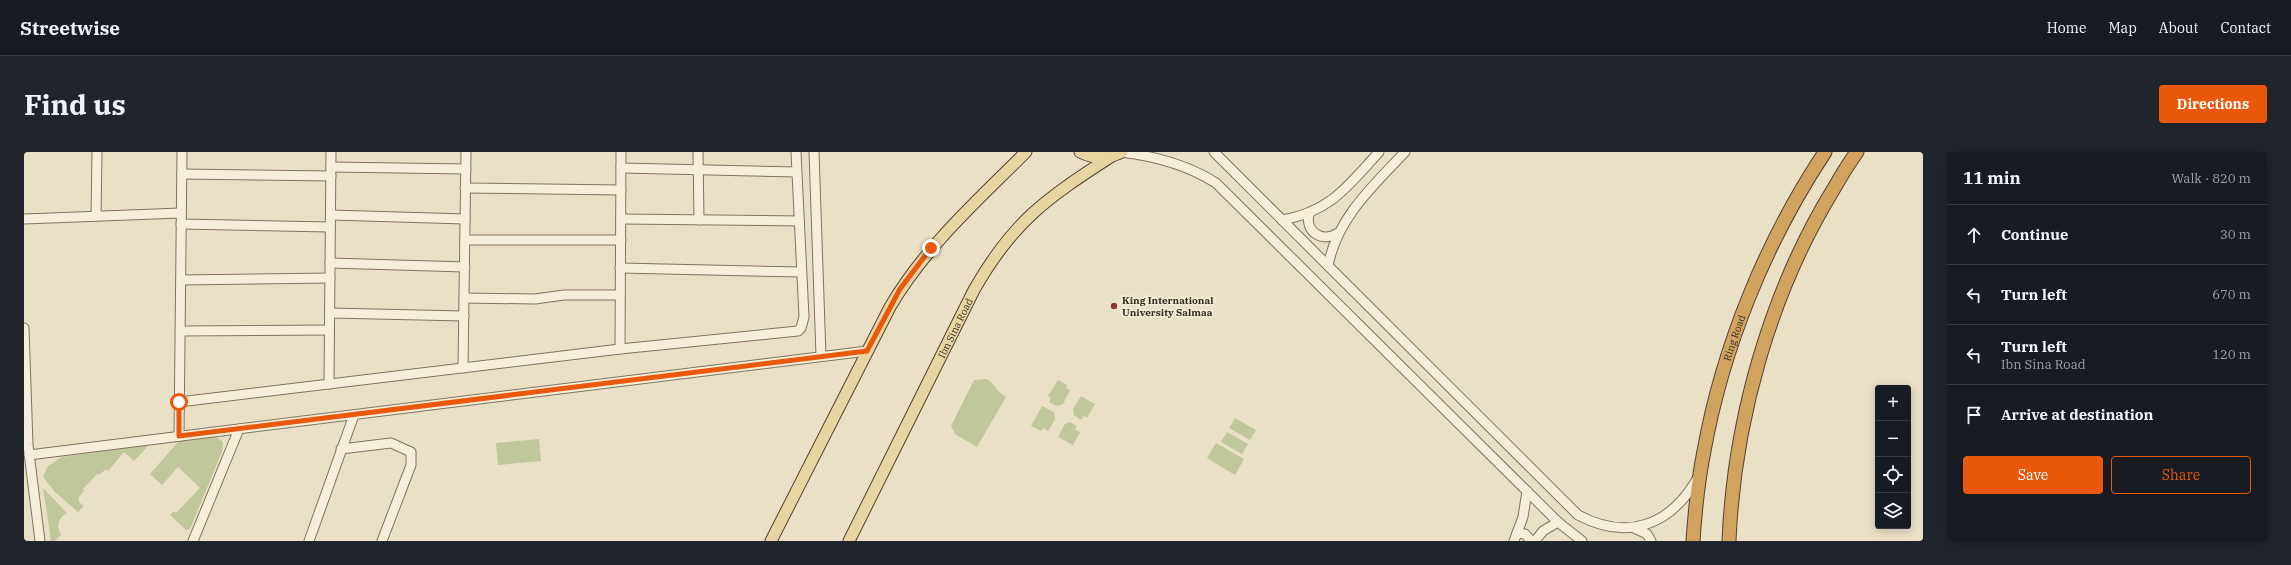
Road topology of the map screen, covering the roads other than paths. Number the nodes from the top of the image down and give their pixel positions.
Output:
1 (97, 152) edge
2 (182, 152) edge
3 (331, 152) edge
4 (466, 152) edge
5 (621, 152) edge
6 (698, 152) edge
7 (796, 152) edge
8 (814, 152) edge
9 (1026, 152) edge
10 (1080, 152) edge
11 (1214, 152) edge
12 (1379, 152) edge
13 (1405, 152) edge
14 (1825, 152) edge
15 (1857, 152) edge
16 (1118, 154) edge
17 (621, 168) junction
18 (466, 169) junction
19 (698, 170) junction
20 (331, 171) junction
21 (796, 172) junction
22 (182, 174) junction
23 (465, 188) junction
24 (621, 190) junction
25 (182, 213) junction
26 (1309, 214) junction
27 (330, 215) junction
28 (96, 216) junction
29 (24, 219) edge
30 (465, 219) junction
31 (621, 219) junction
32 (699, 220) junction
33 (1282, 220) junction
34 (798, 221) junction
35 (181, 224) junction
36 (330, 227) junction
37 (1338, 233) junction
38 (465, 240) junction
39 (620, 240) junction
40 (330, 263) junction
41 (1328, 266) junction
42 (465, 268) junction
43 (620, 268) junction
44 (801, 272) junction
45 (330, 278) junction
46 (181, 280) junction
47 (620, 295) junction
48 (464, 298) junction
49 (330, 313) junction
50 (464, 316) junction
51 (24, 328) edge
52 (329, 330) junction
53 (180, 331) junction
54 (620, 349) junction
55 (867, 351) junction
56 (821, 356) junction
57 (463, 368) junction
58 (329, 384) junction
59 (179, 402) junction
60 (354, 414) junction
61 (239, 429) junction
62 (179, 436) junction
63 (26, 445) edge
64 (341, 449) junction
65 (29, 455) junction
66 (30, 472) junction
67 (1699, 476) junction
68 (24, 483) edge
69 (1527, 491) junction
70 (1558, 522) junction
71 (1633, 528) junction
72 (1515, 537) edge
73 (40, 541) edge
74 (193, 541) edge
75 (309, 541) edge
76 (382, 541) edge
77 (771, 541) edge
78 (849, 541) edge
79 (1532, 541) edge
80 (1535, 541) edge
81 (1582, 541) edge
82 (1651, 541) edge
83 (1693, 541) edge
84 (1729, 541) edge

1 - 28 street
2 - 22 street
3 - 20 street
4 - 18 street
5 - 17 street
6 - 19 street
7 - 21 street
8 - 56 street
9 - 55 main road
10 - 16 main road
11 - 33 street
12 - 26 street
13 - 37 street
14 - 67 highway, Ring Road
15 - 84 highway
16 - 69 street
16 - 78 main road, Ibn Sina Road
17 - 19 street
17 - 24 street
18 - 20 street
18 - 23 street
19 - 21 street
19 - 32 street
20 - 22 street
20 - 27 street
21 - 34 street
22 - 25 street
23 - 24 street
23 - 30 street
24 - 31 street
25 - 28 street
25 - 35 street
26 - 33 street
26 - 37 street
27 - 30 street
27 - 36 street
28 - 29 street
30 - 38 street
31 - 32 street
31 - 39 street
32 - 34 street
33 - 41 street
34 - 44 street
35 - 36 street
35 - 46 street
36 - 40 street
37 - 41 street
38 - 39 street
38 - 42 street
39 - 43 street
40 - 42 street
40 - 45 street
41 - 71 street
42 - 48 street
43 - 44 street
43 - 47 street
44 - 54 street
45 - 46 street
45 - 49 street
46 - 53 street
47 - 48 street
47 - 54 street
48 - 50 street
49 - 50 street
49 - 52 street
50 - 57 street
51 - 63 street
52 - 53 street
52 - 58 street
53 - 59 street
54 - 57 street
55 - 56 street
55 - 77 main road
56 - 60 street
57 - 58 street
58 - 59 street
59 - 62 street
60 - 61 street
60 - 64 street
61 - 62 street
61 - 74 street
62 - 65 street
63 - 65 street
64 - 75 street
64 - 76 street
65 - 66 street
66 - 68 street
66 - 73 street
67 - 71 street
67 - 83 highway, Ring Road
69 - 70 street
69 - 72 street
70 - 80 street
70 - 81 street
71 - 82 street
72 - 79 street

